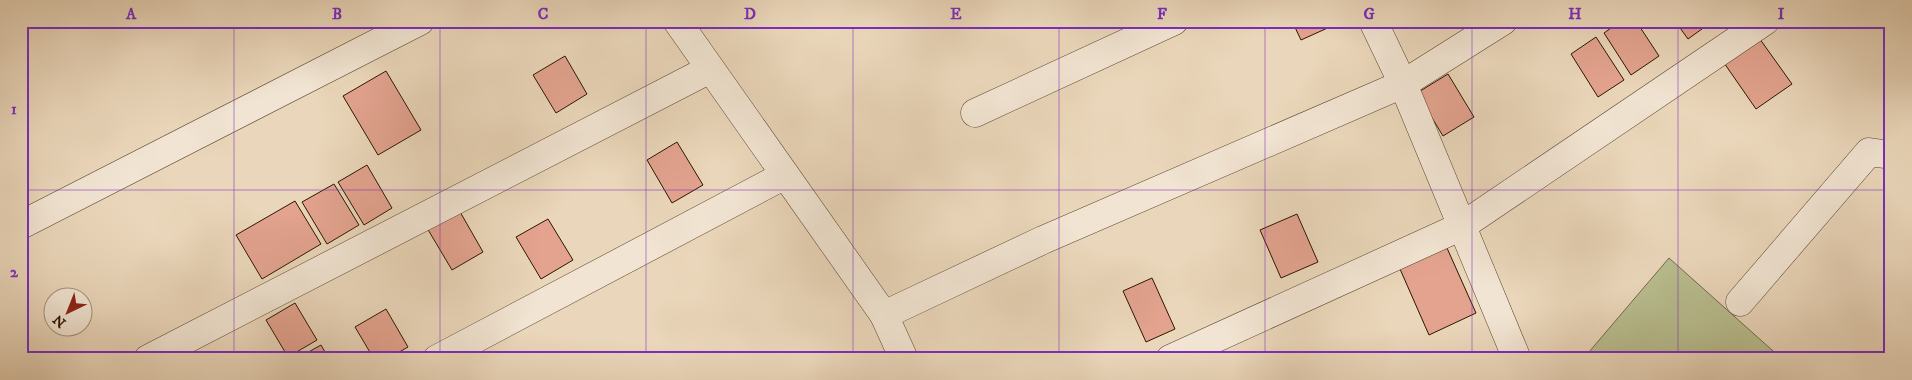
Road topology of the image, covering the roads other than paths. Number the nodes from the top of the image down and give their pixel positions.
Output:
1 (420, 21) edge
2 (677, 21) edge
3 (1174, 21) edge
4 (1373, 21) edge
5 (1502, 21) edge
6 (1765, 21) edge
7 (710, 69) junction
8 (1403, 84) junction
9 (975, 114) dead end
10 (1891, 155) edge
11 (785, 175) junction
12 (21, 225) edge
13 (1462, 226) junction
14 (1740, 302) dead end
15 (884, 315) junction
16 (148, 359) edge
17 (437, 359) edge
18 (904, 359) edge
19 (1170, 359) edge
20 (1517, 359) edge

1 - 12 street
2 - 7 street
3 - 9 street
4 - 8 street
5 - 8 street
6 - 13 street
7 - 11 street
7 - 16 street
8 - 13 street
8 - 15 street
10 - 14 street
11 - 15 street
11 - 17 street
13 - 19 street
13 - 20 street
15 - 18 street

